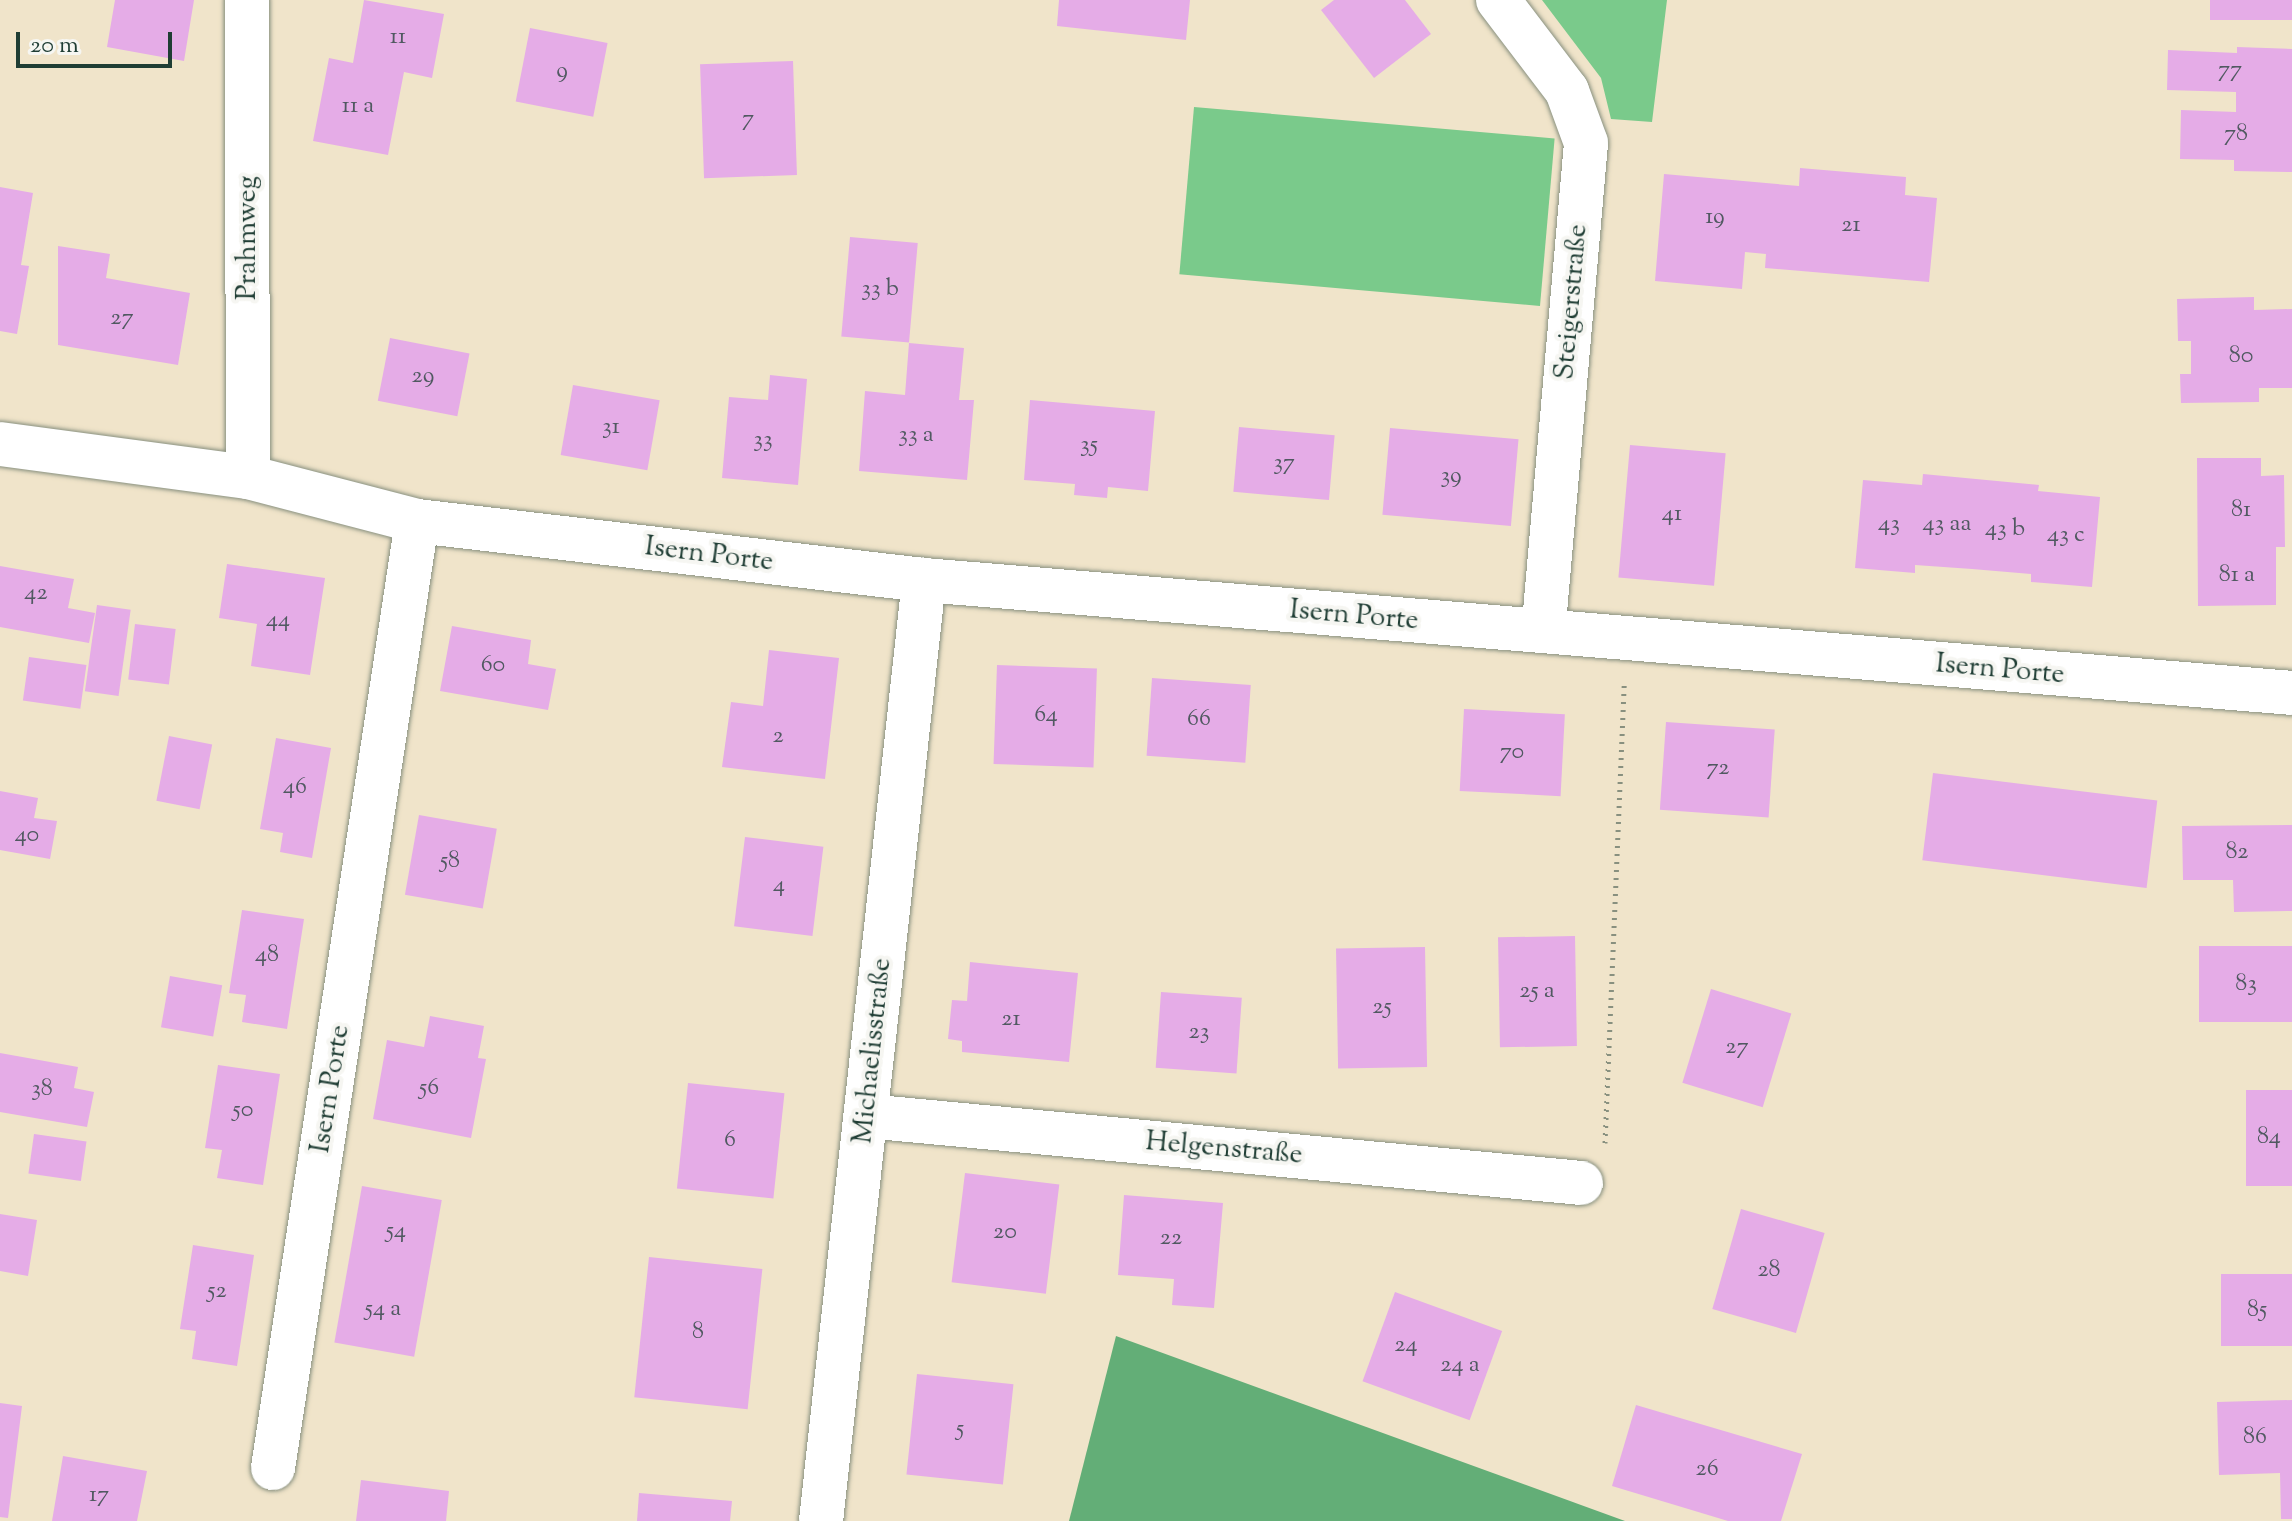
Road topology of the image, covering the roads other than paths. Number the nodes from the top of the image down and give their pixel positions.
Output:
1 (247, 0) edge
2 (1498, 0) edge
3 (0, 444) edge
4 (248, 477) junction
5 (417, 521) junction
6 (924, 580) junction
7 (1543, 631) junction
8 (2292, 693) edge
9 (866, 1116) junction
10 (1581, 1183) road end
11 (273, 1468) dead end
12 (821, 1521) edge

1 - 4 street, Prahmweg
2 - 7 street, Steigerstraße
3 - 4 street, Isern Porte
4 - 5 street, Isern Porte
5 - 6 street, Isern Porte
5 - 11 street, Isern Porte
6 - 7 street, Isern Porte
6 - 9 street, Michaelisstraße
7 - 8 street, Isern Porte
9 - 10 street, Helgenstraße
9 - 12 street, Michaelisstraße

